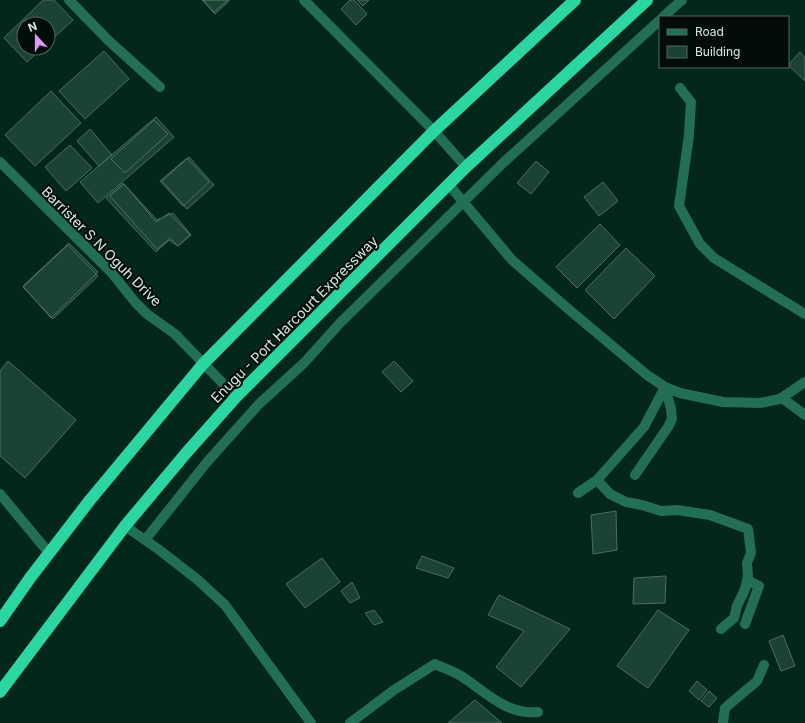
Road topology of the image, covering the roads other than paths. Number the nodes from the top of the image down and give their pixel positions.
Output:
1 (69, 0) edge
2 (304, 0) edge
3 (575, 0) edge
4 (647, 0) edge
5 (682, 0) edge
6 (664, 16) edge
7 (659, 21) edge
8 (160, 87) dead end
9 (680, 88) dead end
10 (434, 130) junction
11 (0, 162) edge
12 (466, 166) junction
13 (449, 185) junction
14 (464, 202) junction
15 (805, 314) edge
16 (203, 364) junction
17 (805, 382) edge
18 (665, 387) junction
19 (236, 397) junction
20 (782, 398) junction
21 (805, 415) edge
22 (635, 475) dead end
23 (597, 480) junction
24 (578, 493) dead end
25 (0, 494) edge
26 (124, 526) junction
27 (145, 540) junction
28 (49, 553) junction
29 (747, 580) junction
30 (0, 621) edge
31 (745, 624) dead end
32 (721, 630) dead end
33 (764, 665) dead end
34 (0, 692) edge
35 (538, 712) dead end
36 (311, 723) edge
37 (350, 723) edge
38 (723, 723) edge

1 - 8 street
2 - 10 street
3 - 10 highway
4 - 12 highway, Enugu - Port Harcourt Expressway
5 - 6 street
7 - 14 street
9 - 15 street
10 - 12 street
10 - 16 highway
11 - 16 street, Barrister S N Oguh Drive
12 - 13 highway, Enugu - Port Harcourt Expressway
13 - 14 street
13 - 19 highway, Enugu - Port Harcourt Expressway
14 - 18 street
14 - 27 street
16 - 19 street, Barrister S N Oguh Drive
16 - 28 highway
17 - 20 street
18 - 20 street
18 - 22 street
18 - 23 street
19 - 26 highway, Enugu - Port Harcourt Expressway
20 - 21 street
23 - 24 street
23 - 29 street
25 - 28 street
26 - 27 street
26 - 34 highway, Enugu - Port Harcourt Expressway
27 - 36 street
28 - 30 highway
29 - 31 street
29 - 32 street
33 - 38 street
35 - 37 street

